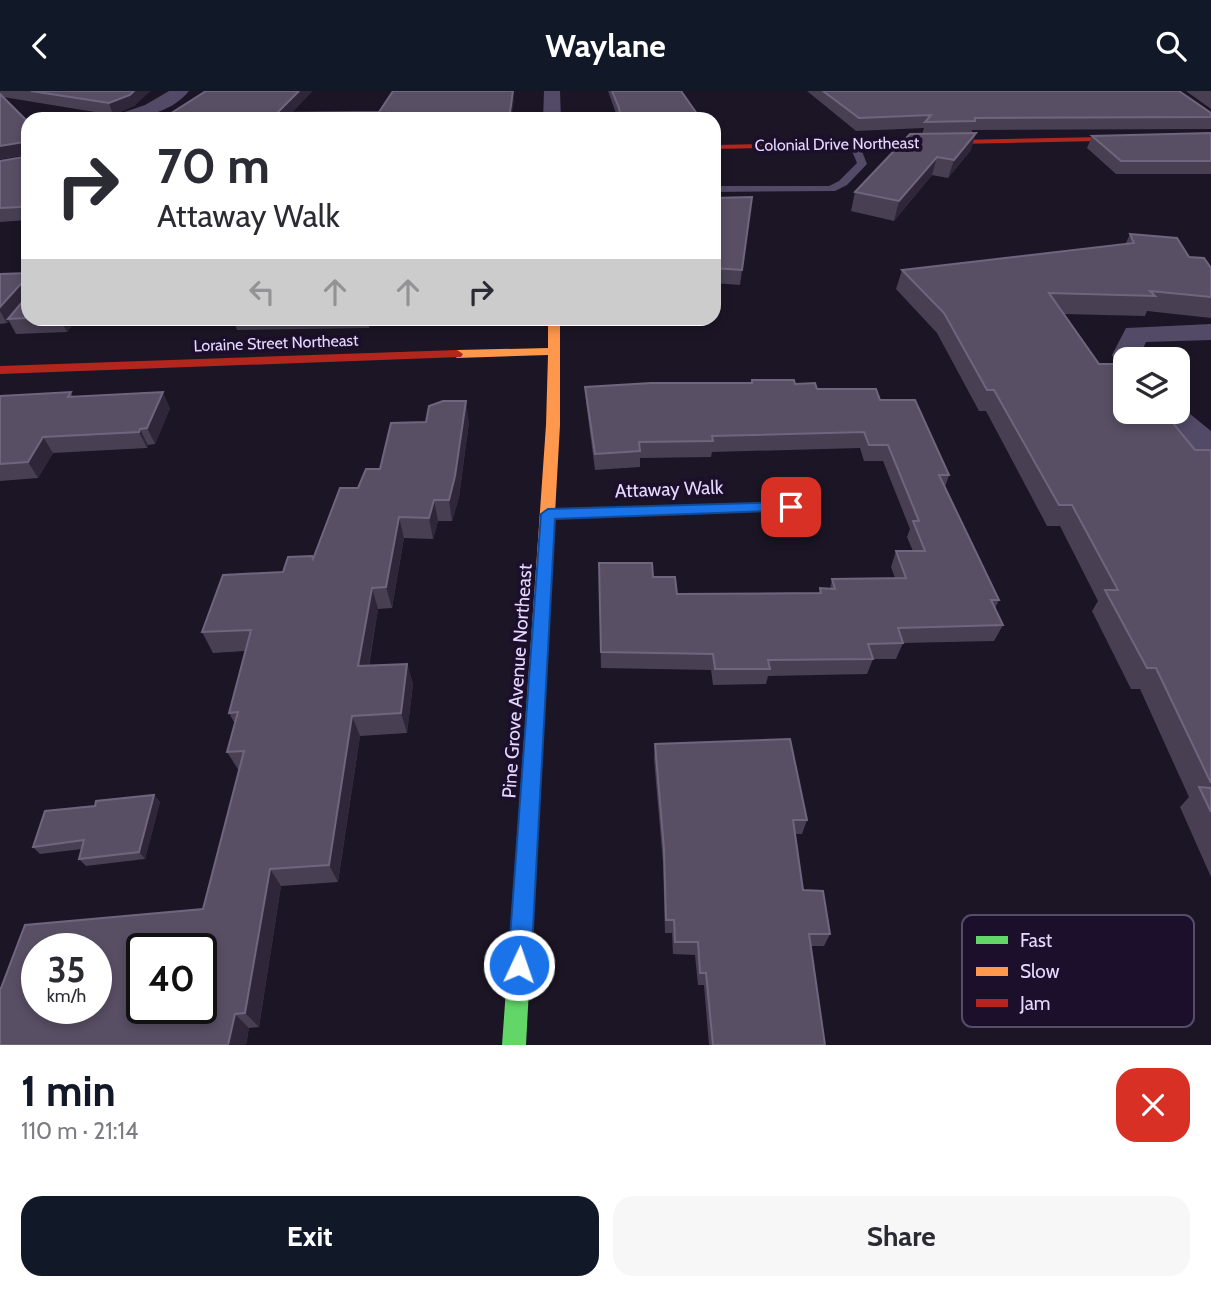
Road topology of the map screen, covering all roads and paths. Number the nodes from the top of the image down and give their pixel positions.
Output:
1 (181, 91) edge
2 (552, 91) edge
3 (142, 112) edge
4 (552, 112) edge
5 (1211, 137) edge
6 (854, 144) junction
7 (721, 147) edge
8 (721, 190) edge
9 (554, 326) edge
10 (1211, 332) edge
11 (1130, 347) edge
12 (553, 351) junction
13 (0, 370) edge
14 (1184, 424) edge
15 (1211, 447) edge
16 (791, 507) dead end
17 (548, 514) junction
18 (514, 1045) edge

1 - 3 street
2 - 4 street
5 - 6 street, Colonial Drive Northeast
6 - 7 street, Colonial Drive Northeast
6 - 8 lane
9 - 12 street, Pine Grove Avenue Northeast
10 - 11 street
12 - 13 street, Loraine Street Northeast
12 - 17 street, Pine Grove Avenue Northeast
14 - 15 street
16 - 17 street, Attaway Walk
17 - 18 street, Pine Grove Avenue Northeast

